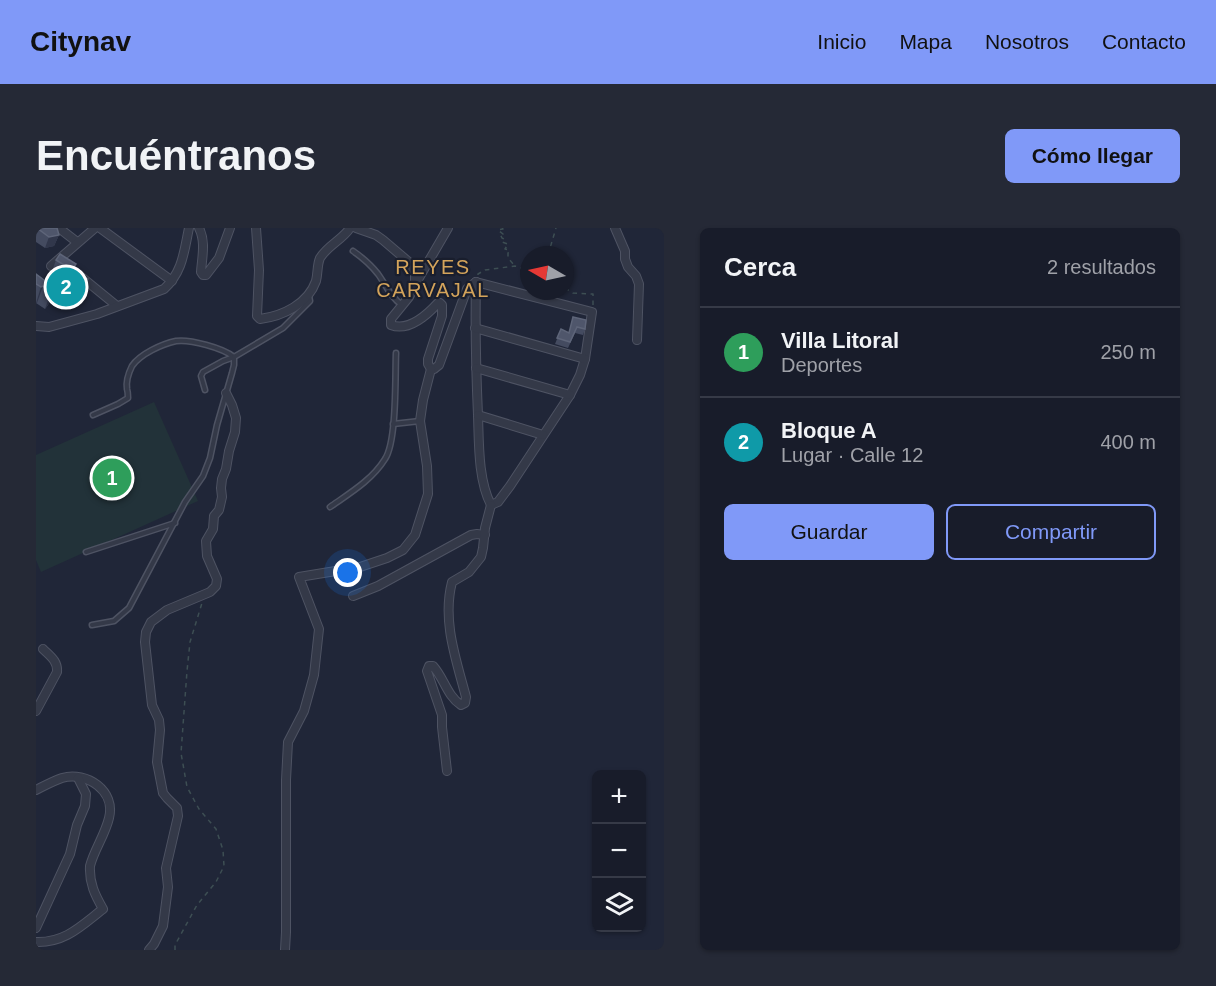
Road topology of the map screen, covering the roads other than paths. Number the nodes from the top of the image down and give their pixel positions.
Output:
1 (59, 228) edge
2 (95, 228) edge
3 (100, 228) edge
4 (199, 228) edge
5 (230, 228) edge
6 (256, 228) edge
7 (350, 228) edge
8 (356, 228) edge
9 (448, 228) edge
10 (615, 228) edge
11 (188, 229) edge
12 (77, 242) junction
13 (353, 251) dead end
14 (58, 260) junction
15 (66, 265) edge
16 (51, 266) dead end
17 (73, 271) edge
18 (172, 281) junction
19 (476, 282) junction
20 (415, 285) junction
21 (308, 296) junction
22 (403, 305) junction
23 (117, 306) junction
24 (36, 326) edge
25 (475, 328) junction
26 (637, 340) dead end
27 (396, 353) dead end
28 (234, 357) junction
29 (585, 359) junction
30 (476, 368) junction
31 (431, 369) junction
32 (205, 390) dead end
33 (226, 393) junction
34 (570, 395) junction
35 (93, 415) dead end
36 (478, 415) junction
37 (420, 421) junction
38 (393, 424) junction
39 (543, 435) junction
40 (491, 505) junction
41 (330, 507) dead end
42 (175, 523) junction
43 (485, 535) junction
44 (86, 552) dead end
45 (353, 596) dead end
46 (92, 625) dead end
47 (43, 649) dead end
48 (36, 711) edge
49 (447, 771) dead end
50 (78, 778) junction
51 (36, 790) edge
52 (36, 928) edge
53 (36, 942) edge
54 (149, 950) edge
55 (285, 950) edge

1 - 12 street
2 - 12 street
3 - 18 street
4 - 5 street
6 - 21 street
7 - 21 street
8 - 20 street
9 - 20 street
10 - 26 street
11 - 18 street
12 - 14 street
13 - 22 lane
14 - 15 street
14 - 16 street
17 - 23 street
18 - 23 street
19 - 25 street
19 - 29 street
19 - 31 street
20 - 22 street
21 - 28 lane
22 - 31 street
23 - 24 street
25 - 29 street
25 - 30 street
27 - 38 lane
28 - 32 lane
28 - 33 lane
28 - 35 lane
29 - 34 street
30 - 34 street
30 - 36 street
31 - 37 street
33 - 42 lane
33 - 54 street
34 - 39 street
36 - 39 street
36 - 40 street
37 - 38 lane
37 - 55 street
38 - 41 lane
39 - 40 street
40 - 43 street
42 - 44 lane
42 - 46 lane
43 - 45 street
43 - 49 street
47 - 48 street
50 - 51 street
50 - 52 street
50 - 53 street

